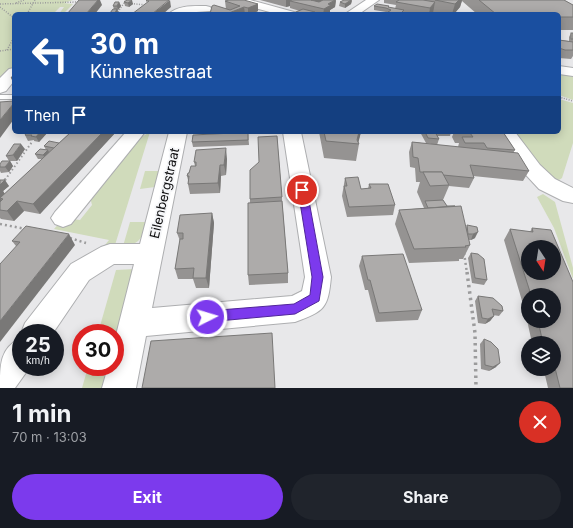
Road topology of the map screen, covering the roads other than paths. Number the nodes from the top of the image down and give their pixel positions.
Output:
1 (237, 0) edge
2 (374, 0) edge
3 (206, 8) edge
4 (180, 12) edge
5 (282, 12) edge
6 (355, 12) edge
7 (561, 70) edge
8 (573, 72) edge
9 (12, 74) edge
10 (0, 88) edge
11 (0, 97) edge
12 (12, 97) edge
13 (134, 134) edge
14 (178, 134) edge
15 (292, 134) edge
16 (506, 134) edge
17 (572, 195) edge
18 (62, 218) dead end
19 (150, 254) junction
20 (134, 323) junction
21 (42, 324) edge
22 (12, 365) edge
23 (0, 382) edge
24 (119, 388) edge

1 - 5 street
2 - 6 street
3 - 4 street
7 - 8 street
9 - 10 street
11 - 12 lane
13 - 18 street
14 - 19 street, Eilenbergstraat
15 - 20 street
16 - 17 street
19 - 20 street, Eilenbergstraat
19 - 21 street, Eilenbergstraat
20 - 24 street, Eilenbergstraat
22 - 23 street

